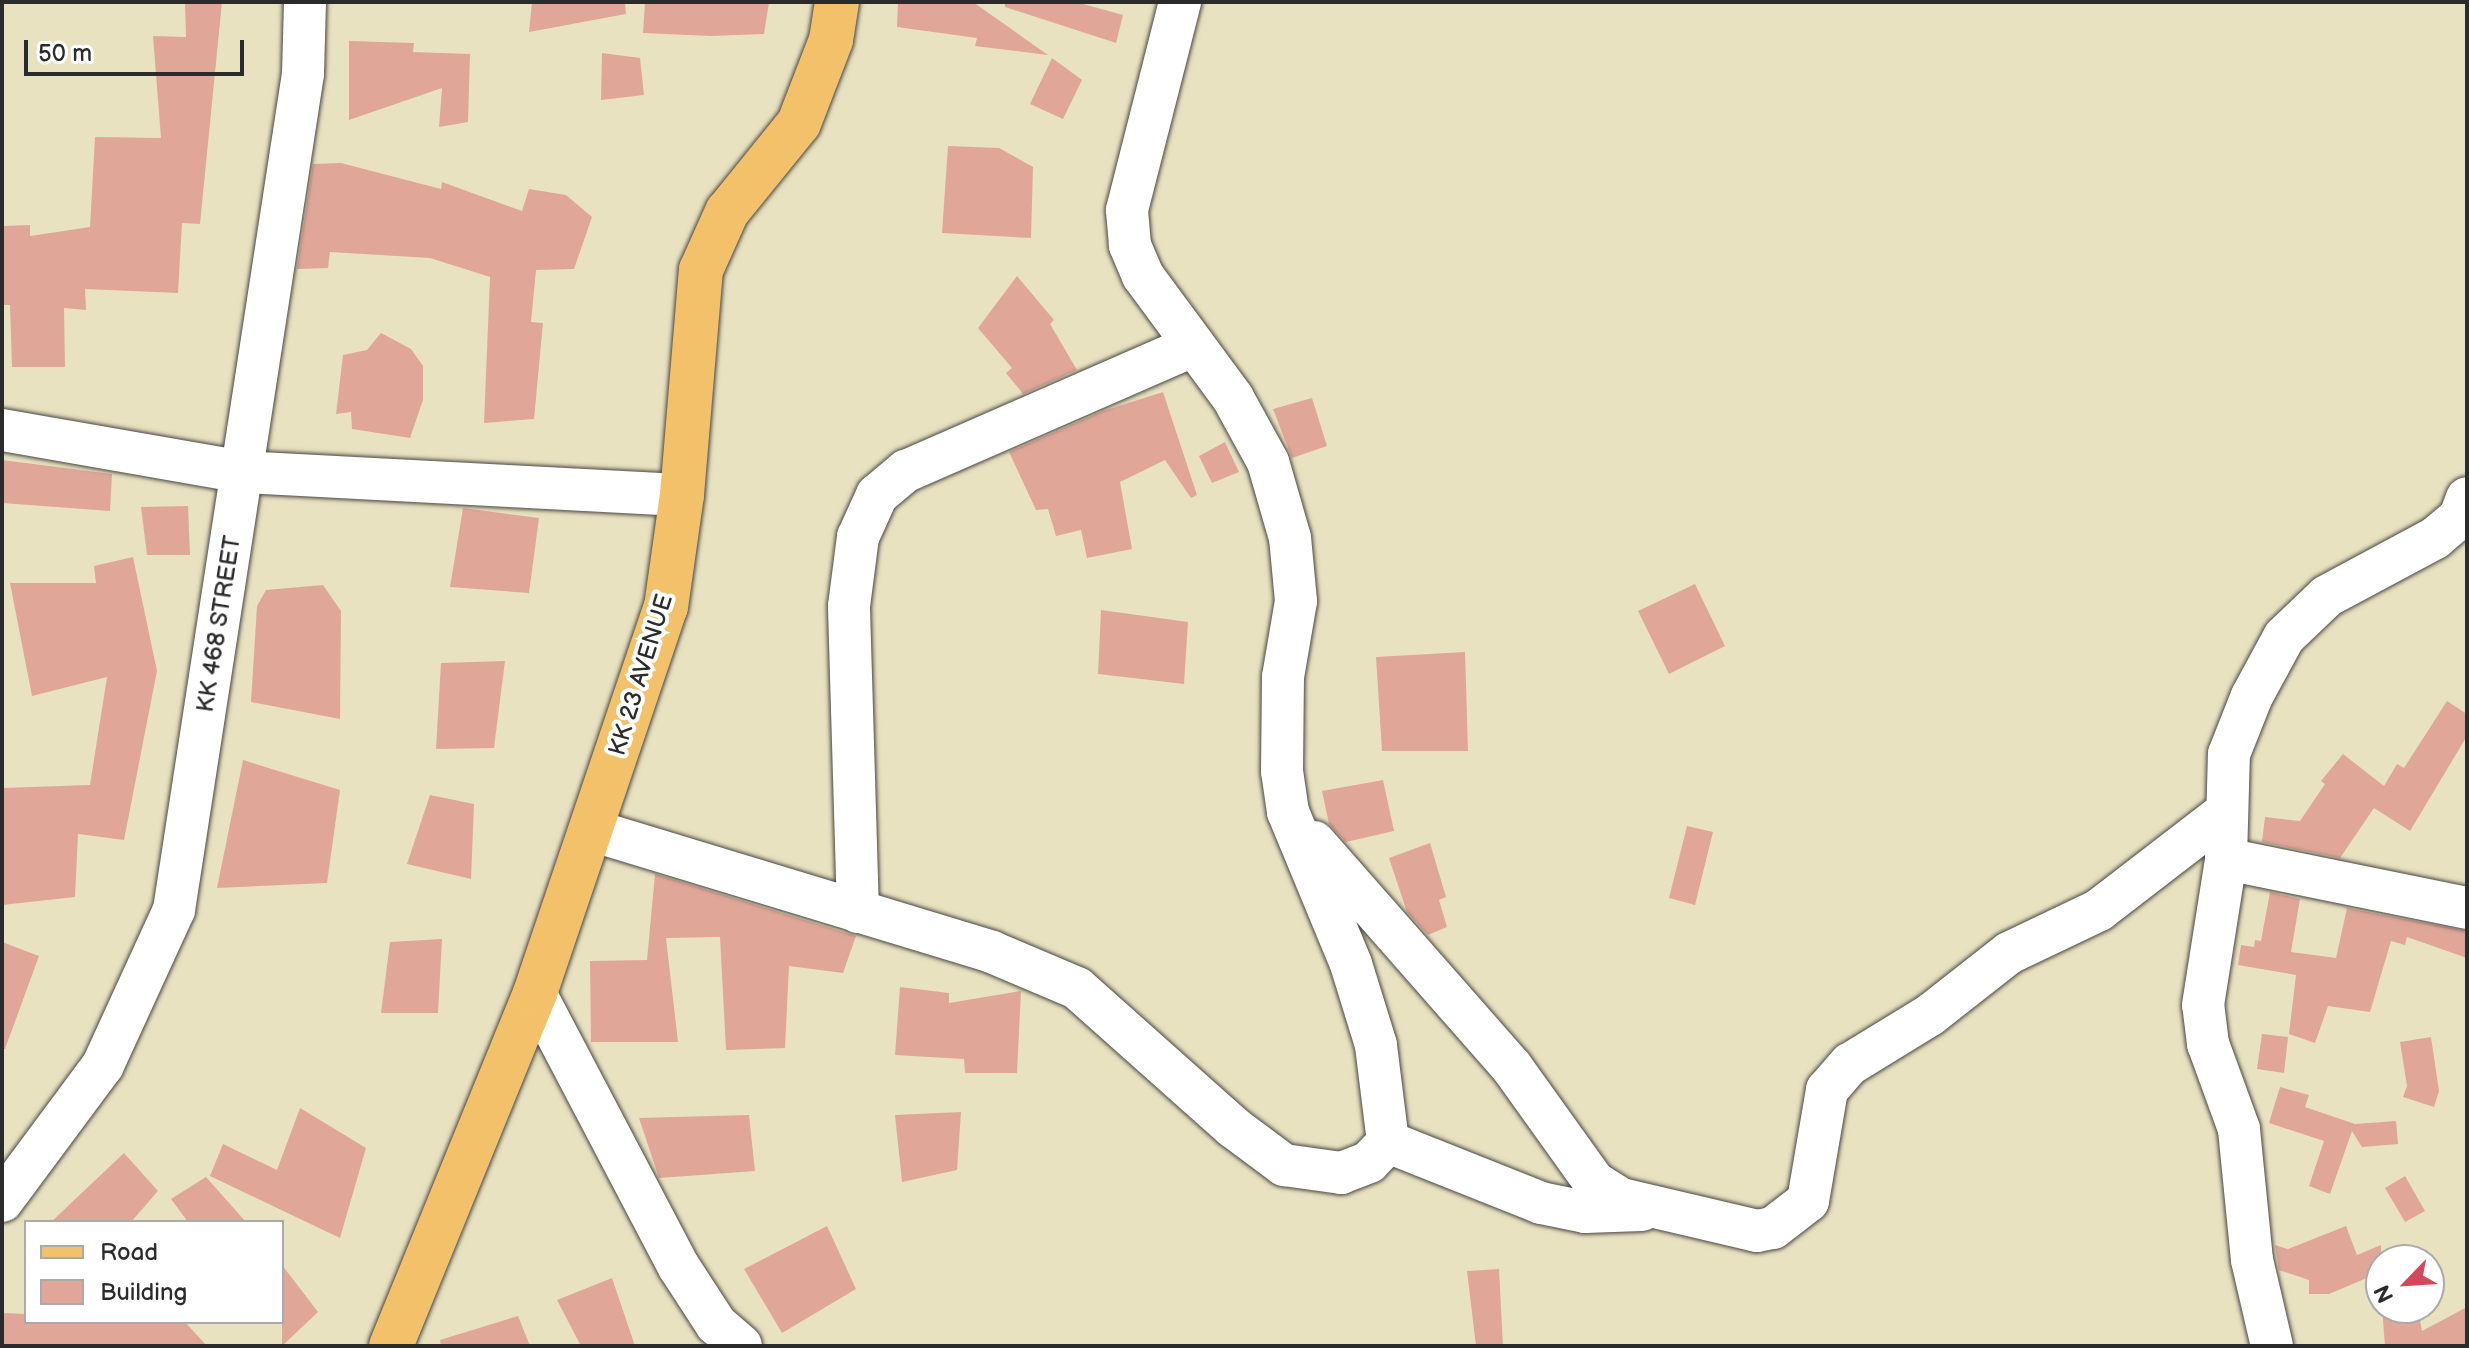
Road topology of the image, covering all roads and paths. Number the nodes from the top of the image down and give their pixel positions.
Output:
1 (305, 2) edge
2 (837, 2) edge
3 (1180, 2) edge
4 (1194, 345) junction
5 (2, 430) edge
6 (242, 472) junction
7 (682, 495) junction
8 (2467, 498) edge
9 (1288, 812) junction
10 (2225, 813) junction
11 (591, 830) junction
12 (2226, 859) junction
13 (2467, 908) edge
14 (858, 912) junction
15 (535, 993) junction
16 (1388, 1142) junction
17 (2, 1201) edge
18 (1662, 1208) junction
19 (391, 1346) edge
20 (741, 1346) edge
21 (2272, 1346) edge

1 - 6 street, KK 468 STREET
2 - 7 main road, KK 23 AVENUE
3 - 4 street
4 - 9 street
4 - 14 street
5 - 6 street
6 - 7 street
6 - 17 street, KK 468 STREET
7 - 11 main road, KK 23 AVENUE
8 - 10 street
9 - 16 street
9 - 18 street
10 - 12 street
10 - 18 street
11 - 14 street
11 - 15 main road, KK 23 AVENUE
12 - 13 street
12 - 21 street
14 - 16 street
15 - 19 main road, KK 23 AVENUE
15 - 20 street
16 - 18 street

